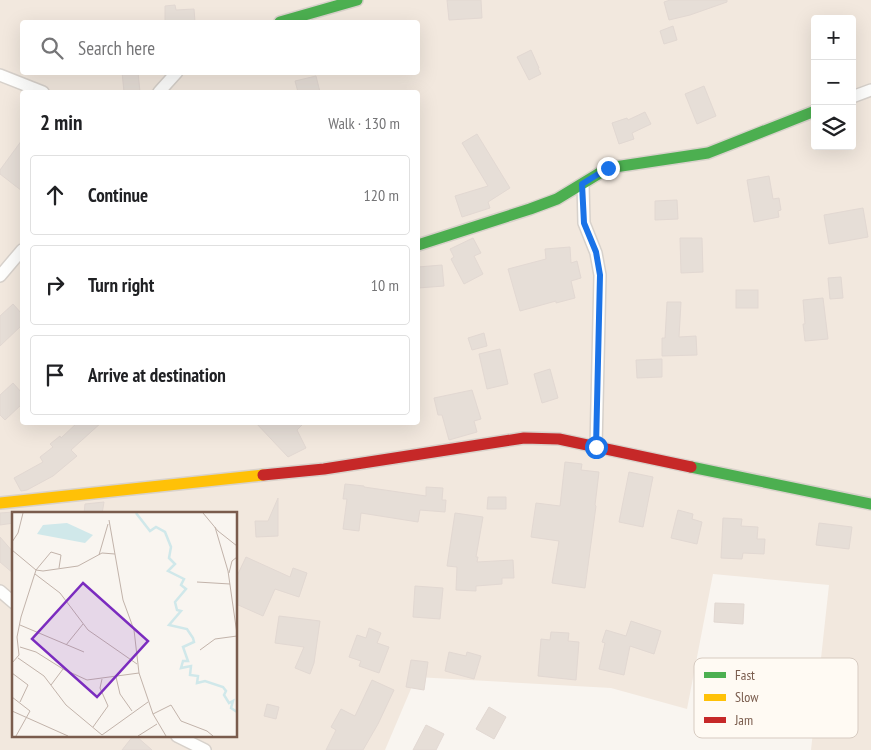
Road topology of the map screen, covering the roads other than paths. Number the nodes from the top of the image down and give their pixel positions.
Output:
1 (358, 0) edge
2 (287, 20) edge
3 (173, 75) edge
4 (0, 76) edge
5 (38, 90) edge
6 (161, 90) edge
7 (871, 90) edge
8 (856, 96) edge
9 (811, 113) edge
10 (582, 184) junction
11 (420, 244) edge
12 (20, 252) edge
13 (1, 274) edge
14 (596, 447) junction
15 (0, 503) edge
16 (871, 504) edge
17 (0, 591) edge
18 (12, 600) edge
19 (181, 738) edge
20 (204, 750) edge

1 - 2 street
3 - 6 street
4 - 5 street
7 - 8 street
9 - 10 street
10 - 11 street
10 - 14 street
12 - 13 street
14 - 15 street
14 - 16 street
17 - 18 street
19 - 20 street

